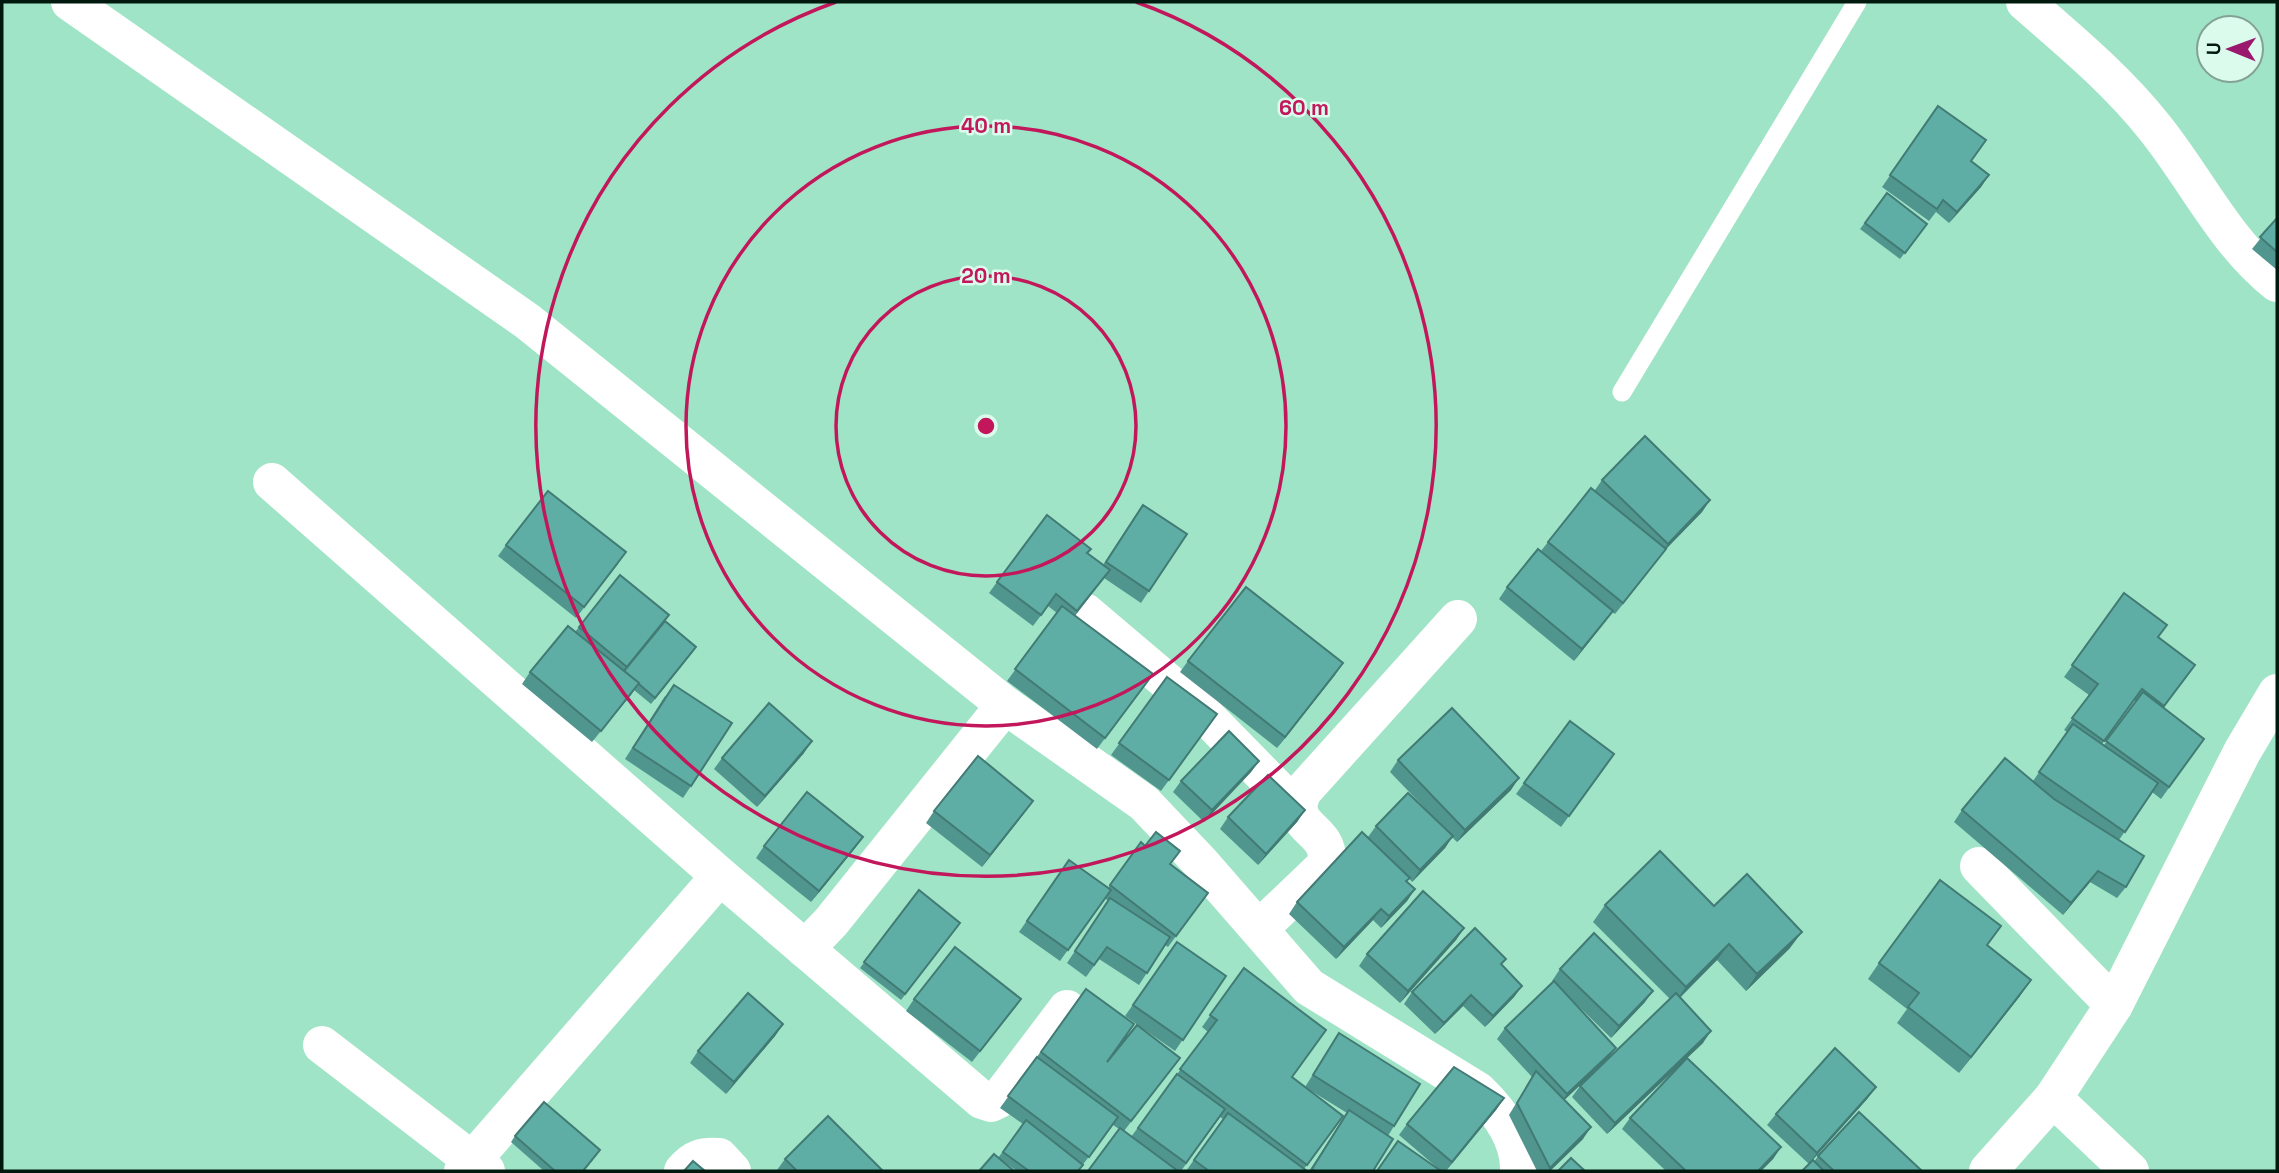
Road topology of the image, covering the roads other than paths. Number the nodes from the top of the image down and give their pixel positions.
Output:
1 (70, 2) edge
2 (1857, 2) edge
3 (2025, 2) edge
4 (2277, 282) edge
5 (1622, 392) dead end
6 (272, 482) dead end
7 (1085, 612) edge
8 (1458, 619) dead end
9 (2277, 693) edge
10 (1005, 705) junction
11 (1298, 810) junction
12 (1979, 866) dead end
13 (720, 876) junction
14 (1259, 929) junction
15 (805, 949) junction
16 (2114, 1005) junction
17 (1067, 1009) dead end
18 (323, 1045) dead end
19 (2053, 1098) junction
20 (473, 1168) edge
21 (683, 1171) edge
22 (732, 1171) edge
23 (1519, 1171) edge
24 (1988, 1171) edge
25 (2130, 1171) edge

1 - 10 street
2 - 5 lane
3 - 4 street
6 - 13 street
7 - 11 street
8 - 11 street
9 - 16 street
10 - 14 street
10 - 15 street
11 - 14 street
12 - 16 street
13 - 15 street
13 - 20 street
14 - 23 street
15 - 17 street
16 - 19 street
18 - 20 street
19 - 24 street
19 - 25 street
21 - 22 street

